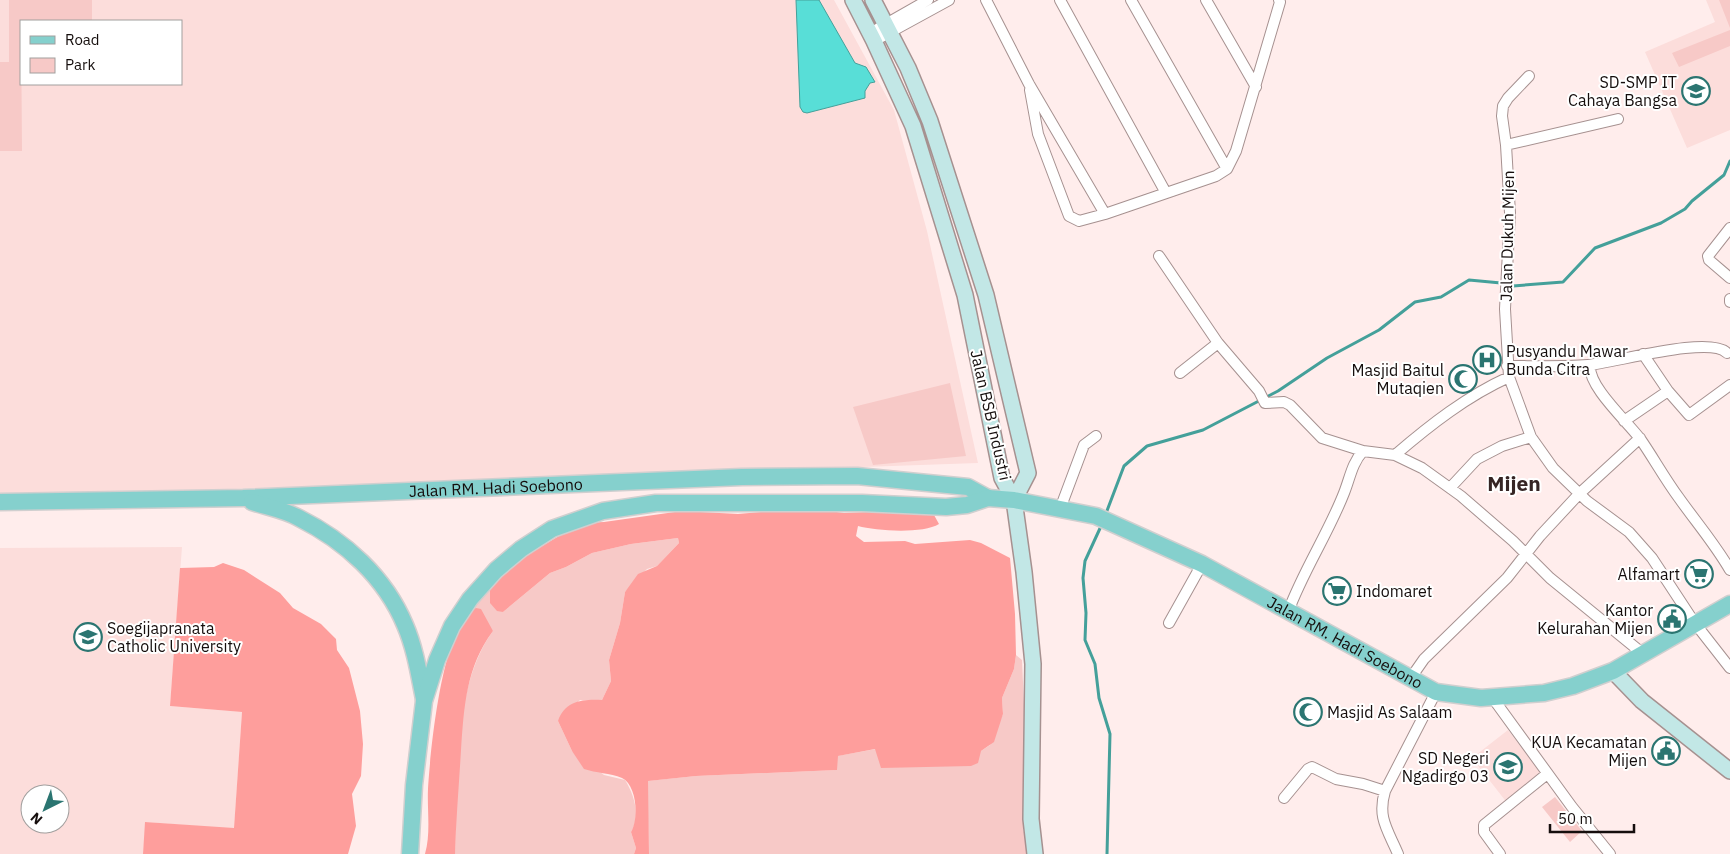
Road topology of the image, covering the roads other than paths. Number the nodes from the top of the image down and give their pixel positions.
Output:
1 (852, 0) edge
2 (873, 0) edge
3 (928, 0) edge
4 (949, 0) edge
5 (1060, 0) edge
6 (1131, 0) edge
7 (1206, 0) edge
8 (988, 1) edge
9 (1280, 1) edge
10 (888, 28) junction
11 (872, 37) junction
12 (1529, 76) dead end
13 (1029, 84) junction
14 (1256, 87) junction
15 (1618, 119) dead end
16 (1506, 145) junction
17 (1227, 169) junction
18 (1166, 193) junction
19 (1105, 214) junction
20 (1730, 228) edge
21 (1160, 256) dead end
22 (1730, 278) edge
23 (1218, 343) junction
24 (1644, 354) junction
25 (1729, 354) edge
26 (1590, 365) junction
27 (1507, 366) junction
28 (1180, 373) dead end
29 (1509, 377) junction
30 (1730, 385) edge
31 (1668, 391) junction
32 (1624, 420) junction
33 (1096, 436) dead end
34 (1531, 437) junction
35 (1640, 438) junction
36 (1363, 451) junction
37 (1395, 454) junction
38 (1450, 488) junction
39 (1579, 494) junction
40 (243, 498) junction
41 (988, 498) junction
42 (1014, 500) junction
43 (0, 502) edge
44 (1060, 509) junction
45 (1526, 555) junction
46 (1202, 564) junction
47 (1730, 570) edge
48 (1730, 604) edge
49 (1288, 612) junction
50 (1694, 622) junction
51 (1169, 623) dead end
52 (1642, 653) junction
53 (1730, 668) edge
54 (1613, 671) junction
55 (1410, 679) junction
56 (1436, 692) junction
57 (1492, 698) junction
58 (424, 701) junction
59 (1730, 771) edge
60 (1548, 774) junction
61 (1385, 791) junction
62 (1284, 798) dead end
63 (410, 854) edge
64 (1035, 854) edge
65 (1398, 854) edge
66 (1500, 854) edge
67 (1610, 854) edge

1 - 11 street, Jalan BSB Industri
2 - 10 street, Jalan BSB Industri
3 - 10 street
4 - 10 street
5 - 18 street
6 - 17 street
7 - 14 street
8 - 13 street
9 - 14 street
10 - 11 street
10 - 42 street, Jalan BSB Industri
11 - 42 street, Jalan BSB Industri
12 - 16 street, Jalan Dukuh Mijen
13 - 19 street
13 - 19 street
14 - 17 street
15 - 16 street
16 - 27 street, Jalan Dukuh Mijen
17 - 18 street
18 - 19 street
20 - 22 street
21 - 23 street
23 - 28 street
23 - 36 street
24 - 25 street
24 - 26 street
24 - 31 street
26 - 27 street
26 - 32 street
27 - 29 street, Jalan Dukuh Mijen
29 - 34 street, Jalan Dukuh Mijen
29 - 37 street
30 - 31 street
31 - 32 street
32 - 35 street
33 - 44 street
34 - 38 street
34 - 39 street, Jalan Dukuh Mijen
35 - 39 street
35 - 47 street
36 - 37 street
36 - 49 street
37 - 38 street
38 - 45 street
39 - 45 street
39 - 50 street, Jalan Dukuh Mijen
40 - 41 main road, Jalan RM. Hadi Soebono
40 - 43 main road, Jalan RM. Hadi Soebono
40 - 58 main road
41 - 42 main road, Jalan RM. Hadi Soebono
41 - 58 main road, Jalan RM. Hadi Soebono
42 - 44 main road, Jalan RM. Hadi Soebono
42 - 64 street
44 - 46 main road, Jalan RM. Hadi Soebono
45 - 52 street
45 - 55 street
46 - 49 main road, Jalan RM. Hadi Soebono
46 - 51 street
48 - 50 main road, Jalan RM. Hadi Soebono
49 - 55 main road, Jalan RM. Hadi Soebono
50 - 52 main road, Jalan RM. Hadi Soebono
50 - 53 street, Jalan Dukuh Mijen
52 - 54 main road, Jalan RM. Hadi Soebono
54 - 57 main road, Jalan RM. Hadi Soebono
54 - 59 street
55 - 56 main road, Jalan RM. Hadi Soebono
56 - 57 main road, Jalan RM. Hadi Soebono
56 - 61 street
57 - 60 street
58 - 63 main road, Jalan RM. Hadi Soebono
60 - 66 street
60 - 67 street
61 - 62 street
61 - 65 street

